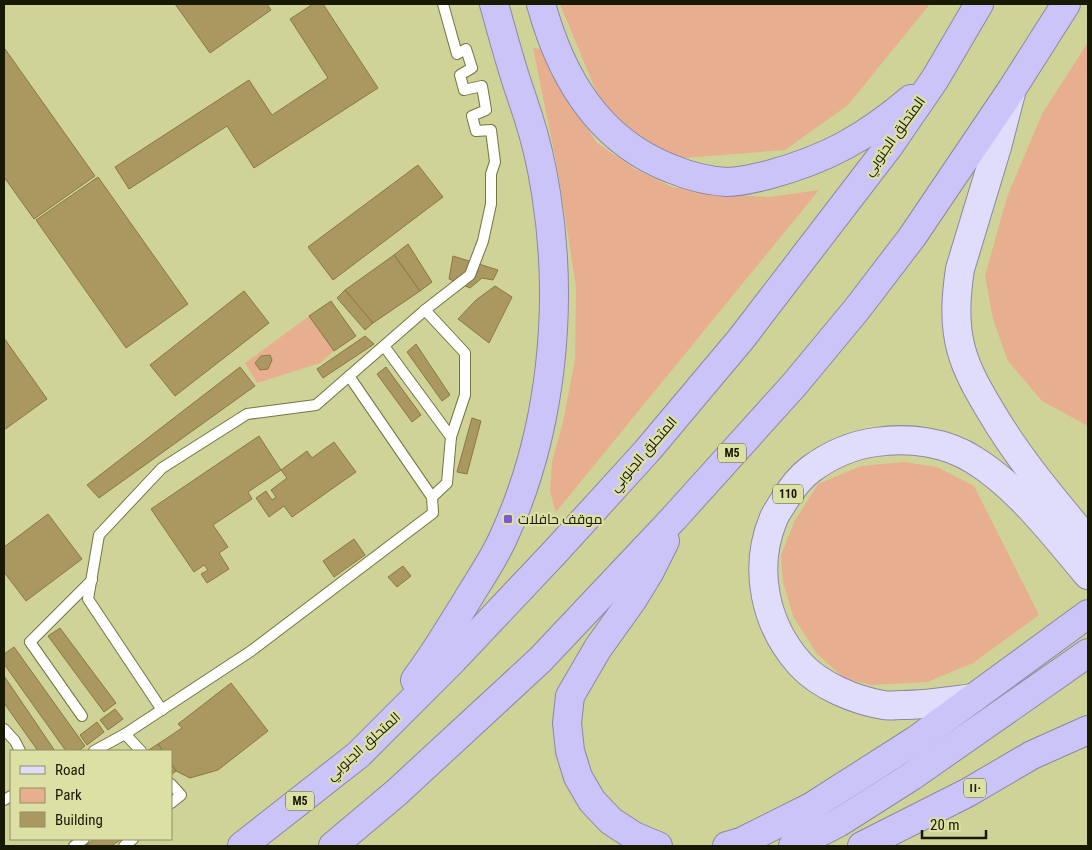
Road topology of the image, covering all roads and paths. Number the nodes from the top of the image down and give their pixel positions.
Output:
1 (443, 4) edge
2 (494, 4) edge
3 (541, 4) edge
4 (979, 4) edge
5 (1066, 4) edge
6 (935, 79) junction
7 (1012, 89) junction
8 (425, 310) junction
9 (384, 346) junction
10 (350, 376) junction
11 (451, 437) junction
12 (432, 497) junction
13 (674, 518) junction
14 (1088, 541) edge
15 (1088, 575) edge
16 (92, 580) junction
17 (1088, 614) edge
18 (1080, 659) edge
19 (973, 698) junction
20 (162, 710) junction
21 (82, 716) dead end
22 (4, 729) edge
23 (1088, 730) edge
24 (125, 734) junction
25 (19, 750) edge
26 (96, 750) edge
27 (140, 750) edge
28 (358, 755) junction
29 (172, 785) edge
30 (172, 802) edge
31 (242, 846) edge
32 (333, 846) edge
33 (658, 846) edge
34 (727, 846) edge
35 (793, 846) edge
36 (862, 846) edge

1 - 8 lane
2 - 28 highway
3 - 6 highway
4 - 6 highway, المتحلق الجنوبي / M5
5 - 7 highway, M5
6 - 28 highway, المتحلق الجنوبي / M5
7 - 13 highway, M5
7 - 14 main road
8 - 9 lane
8 - 11 lane
9 - 10 lane
9 - 11 lane
10 - 12 lane
10 - 16 lane
11 - 12 lane
12 - 20 lane
13 - 32 highway, M5
13 - 33 highway
15 - 19 main road, 110
16 - 20 lane
16 - 21 lane
17 - 19 highway
18 - 35 highway
19 - 34 highway
20 - 24 lane
22 - 25 lane
23 - 36 highway, ١١٠
24 - 26 lane
24 - 27 lane
28 - 31 highway, المتحلق الجنوبي / M5
29 - 30 lane

